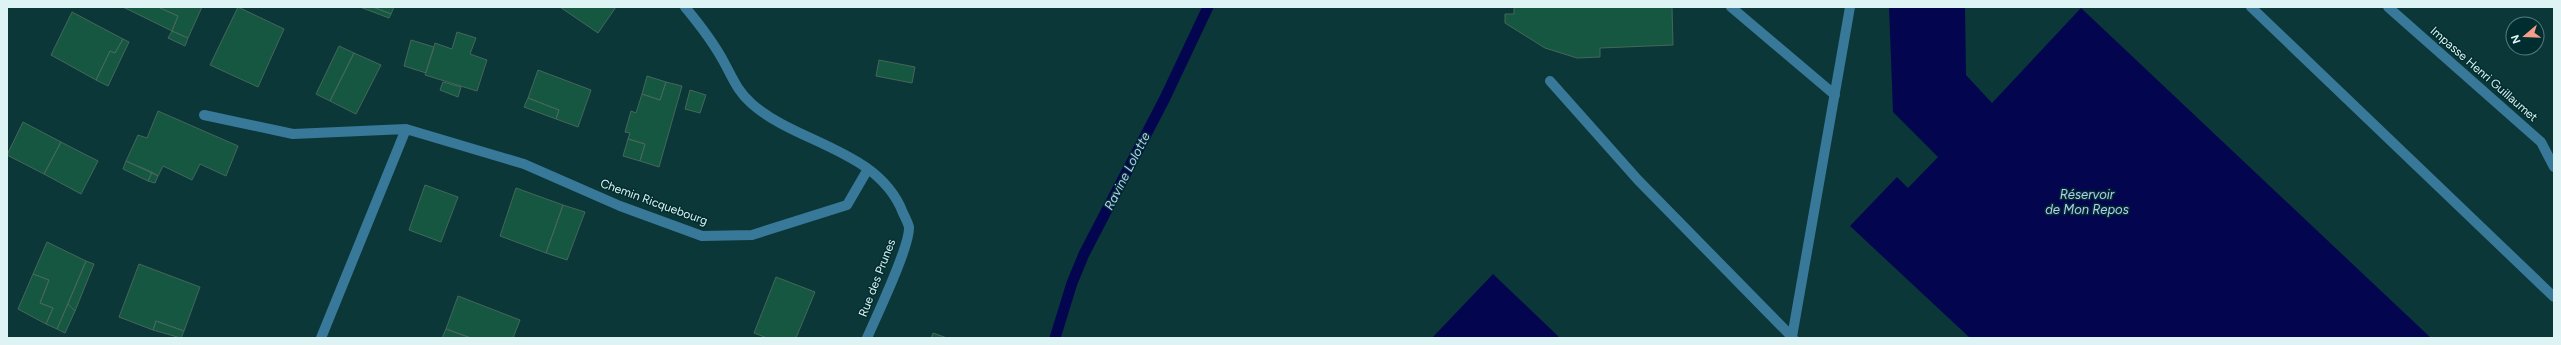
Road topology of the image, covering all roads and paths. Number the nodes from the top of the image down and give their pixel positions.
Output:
1 (685, 7) edge
2 (1731, 7) edge
3 (1850, 7) edge
4 (2251, 7) edge
5 (2388, 7) edge
6 (1550, 81) dead end
7 (1835, 95) junction
8 (204, 115) dead end
9 (406, 129) junction
10 (2554, 167) edge
11 (868, 168) junction
12 (2554, 297) edge
13 (1792, 337) edge
14 (321, 338) edge
15 (867, 338) edge

1 - 11 street
2 - 7 street
3 - 7 street
4 - 12 street
5 - 10 street, Impasse Henri Guillaumet
6 - 13 street
7 - 13 street
8 - 9 street, Chemin Ricquebourg
9 - 11 street, Chemin Ricquebourg
9 - 14 street
11 - 15 street, Rue des Prunes

